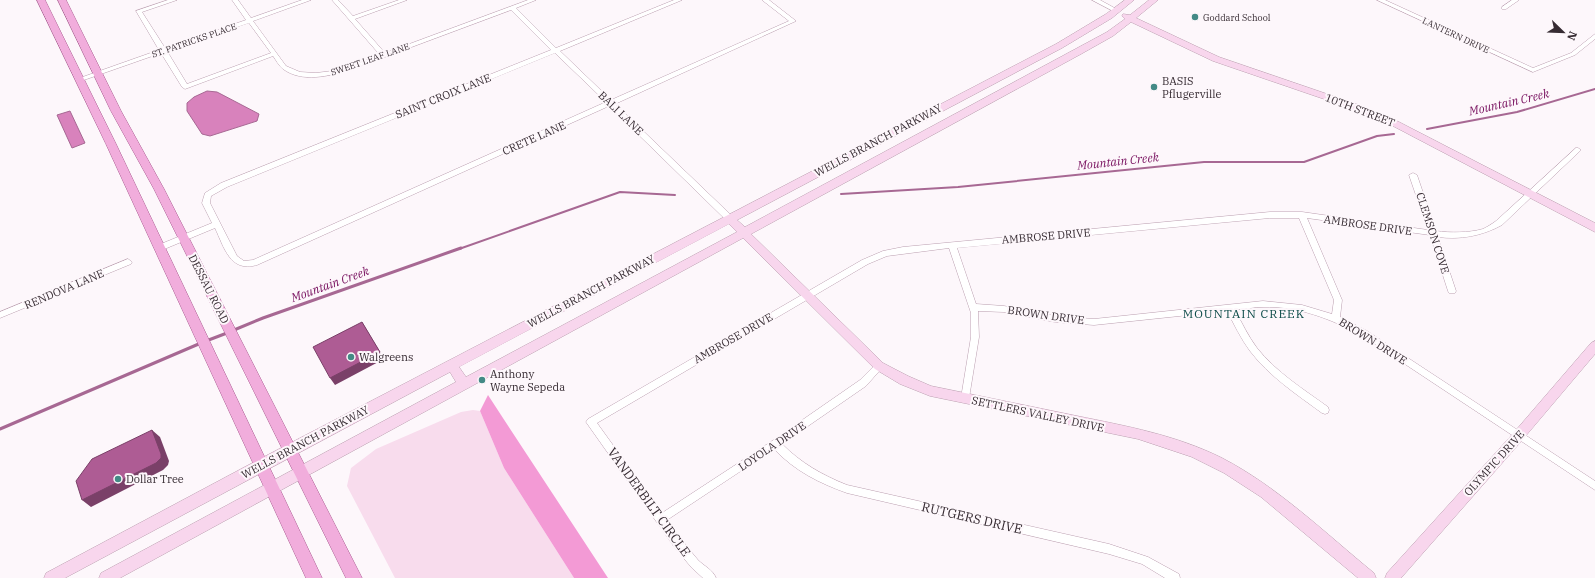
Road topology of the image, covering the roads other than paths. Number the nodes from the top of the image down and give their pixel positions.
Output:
1 (41, 0) edge
2 (62, 0) edge
3 (174, 0) edge
4 (235, 0) edge
5 (308, 0) edge
6 (335, 0) edge
7 (404, 0) edge
8 (533, 0) edge
9 (679, 0) edge
10 (765, 0) edge
11 (1095, 0) edge
12 (1130, 0) edge
13 (1154, 0) edge
14 (1380, 0) edge
15 (1516, 0) edge
16 (1389, 2) edge
17 (512, 8) junction
18 (1504, 8) dead end
19 (1117, 11) junction
20 (1132, 18) junction
21 (352, 19) junction
22 (249, 20) junction
23 (1595, 36) edge
24 (163, 50) junction
25 (556, 50) junction
26 (274, 54) junction
27 (383, 55) junction
28 (97, 73) junction
29 (79, 80) junction
30 (611, 103) junction
31 (1578, 150) dead end
32 (1413, 175) dead end
33 (1531, 194) junction
34 (1302, 215) junction
35 (729, 218) junction
36 (216, 224) junction
37 (1595, 228) edge
38 (744, 233) junction
39 (1434, 234) junction
40 (183, 238) junction
41 (952, 246) junction
42 (159, 248) junction
43 (128, 262) dead end
44 (1452, 291) dead end
45 (806, 295) junction
46 (973, 307) junction
47 (1229, 307) junction
48 (0, 316) edge
49 (1336, 318) junction
50 (1595, 346) edge
51 (452, 365) junction
52 (879, 366) junction
53 (464, 384) junction
54 (965, 398) junction
55 (1325, 410) dead end
56 (591, 422) joint
57 (1519, 436) junction
58 (775, 444) junction
59 (290, 451) junction
60 (260, 465) junction
61 (300, 472) junction
62 (1595, 486) edge
63 (271, 488) junction
64 (660, 519) junction
65 (69, 573) edge
66 (51, 578) edge
67 (106, 578) edge
68 (314, 578) edge
69 (354, 578) edge
70 (711, 578) edge
71 (1175, 578) edge
72 (1369, 578) edge
73 (1392, 578) edge

1 - 29 main road
2 - 28 main road, DESSAU ROAD
3 - 24 street
4 - 22 street, SWEET LEAF LANE
5 - 22 street, ST. PATRICKS PLACE
6 - 21 street
7 - 21 street
8 - 17 street, SWEET LEAF LANE
9 - 25 street, SAINT CROIX LANE
10 - 30 street, CRETE LANE
11 - 19 street
12 - 19 main road, WELLS BRANCH PARKWAY
13 - 20 main road, WELLS BRANCH PARKWAY
14 - 16 street, LANTERN DRIVE
15 - 18 street
16 - 23 street, LANTERN DRIVE
17 - 25 street, BALI LANE
17 - 27 street, SWEET LEAF LANE
19 - 20 main road, 10TH STREET
19 - 35 main road, WELLS BRANCH PARKWAY
20 - 33 main road, 10TH STREET
20 - 38 main road, WELLS BRANCH PARKWAY
21 - 27 street
22 - 24 street, ST. PATRICKS PLACE
22 - 26 street, SWEET LEAF LANE
24 - 26 street
24 - 28 street, ST. PATRICKS PLACE
25 - 30 street, BALI LANE
25 - 36 street, SAINT CROIX LANE
26 - 27 street, SWEET LEAF LANE
28 - 29 street, ST. PATRICKS PLACE
28 - 40 main road, DESSAU ROAD
29 - 42 main road
30 - 35 street, BALI LANE
30 - 36 street, CRETE LANE
31 - 33 street, AMBROSE DRIVE
32 - 39 street, CLEMSON COVE
33 - 37 main road, 10TH STREET
33 - 39 street, AMBROSE DRIVE
34 - 39 street, AMBROSE DRIVE
34 - 41 street, AMBROSE DRIVE
34 - 49 street
35 - 38 main road, SETTLERS VALLEY DRIVE
35 - 51 main road, WELLS BRANCH PARKWAY
36 - 40 street
38 - 45 main road, SETTLERS VALLEY DRIVE
38 - 53 main road, WELLS BRANCH PARKWAY
39 - 44 street, CLEMSON COVE
40 - 42 street
40 - 59 main road, DESSAU ROAD
41 - 45 street, AMBROSE DRIVE
41 - 46 street
42 - 60 main road
43 - 48 street, RENDOVA LANE
45 - 52 main road, SETTLERS VALLEY DRIVE
45 - 56 street, AMBROSE DRIVE
46 - 47 street, BROWN DRIVE
46 - 54 street
47 - 49 street, BROWN DRIVE
47 - 55 street
49 - 57 street, BROWN DRIVE
50 - 57 main road, OLYMPIC DRIVE
51 - 53 main road
51 - 59 main road, WELLS BRANCH PARKWAY
52 - 54 main road, SETTLERS VALLEY DRIVE
52 - 58 street, LOYOLA DRIVE
53 - 61 main road, WELLS BRANCH PARKWAY
54 - 72 main road, SETTLERS VALLEY DRIVE
56 - 64 street, VANDERBILT CIRCLE
57 - 62 street, BROWN DRIVE
57 - 73 main road, OLYMPIC DRIVE
58 - 64 street, LOYOLA DRIVE
58 - 71 street, RUTGERS DRIVE
59 - 60 main road, WELLS BRANCH PARKWAY
59 - 61 main road, DESSAU ROAD
60 - 63 main road
60 - 65 main road, WELLS BRANCH PARKWAY
61 - 63 main road, WELLS BRANCH PARKWAY
61 - 69 main road, DESSAU ROAD
63 - 67 main road, WELLS BRANCH PARKWAY
63 - 68 main road
64 - 70 street, VANDERBILT CIRCLE
65 - 66 main road, WELLS BRANCH PARKWAY

